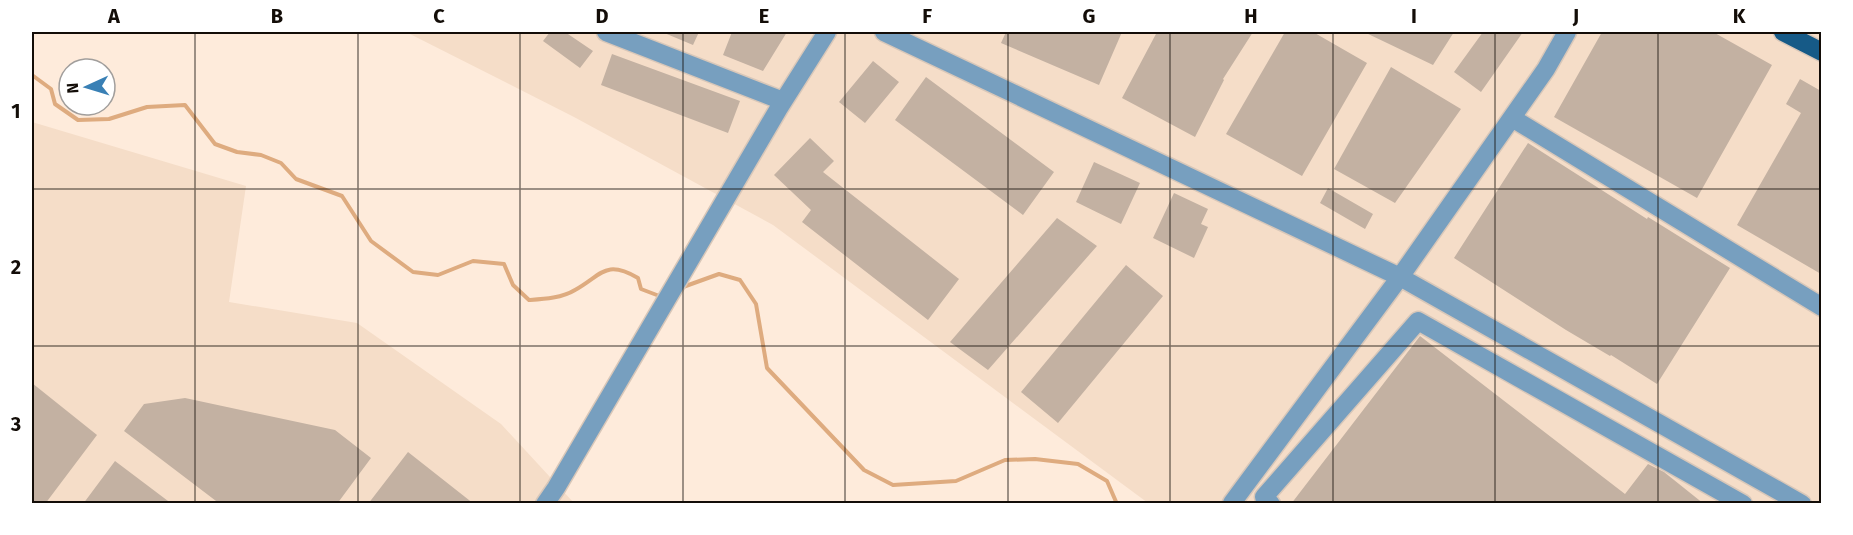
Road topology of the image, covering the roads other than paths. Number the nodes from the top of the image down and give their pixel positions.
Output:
1 (606, 32) edge
2 (827, 32) edge
3 (884, 32) edge
4 (1567, 32) edge
5 (1783, 32) edge
6 (1821, 52) edge
7 (783, 101) junction
8 (1512, 118) junction
9 (1400, 277) junction
10 (1821, 307) edge
11 (1232, 503) edge
12 (545, 504) edge
13 (1271, 504) edge
14 (1743, 504) edge
15 (1802, 504) edge

1 - 7 street
2 - 7 street
3 - 9 street
4 - 8 street
5 - 6 main road
7 - 12 street
8 - 9 street
8 - 10 street
9 - 11 street
9 - 15 street
13 - 14 street

